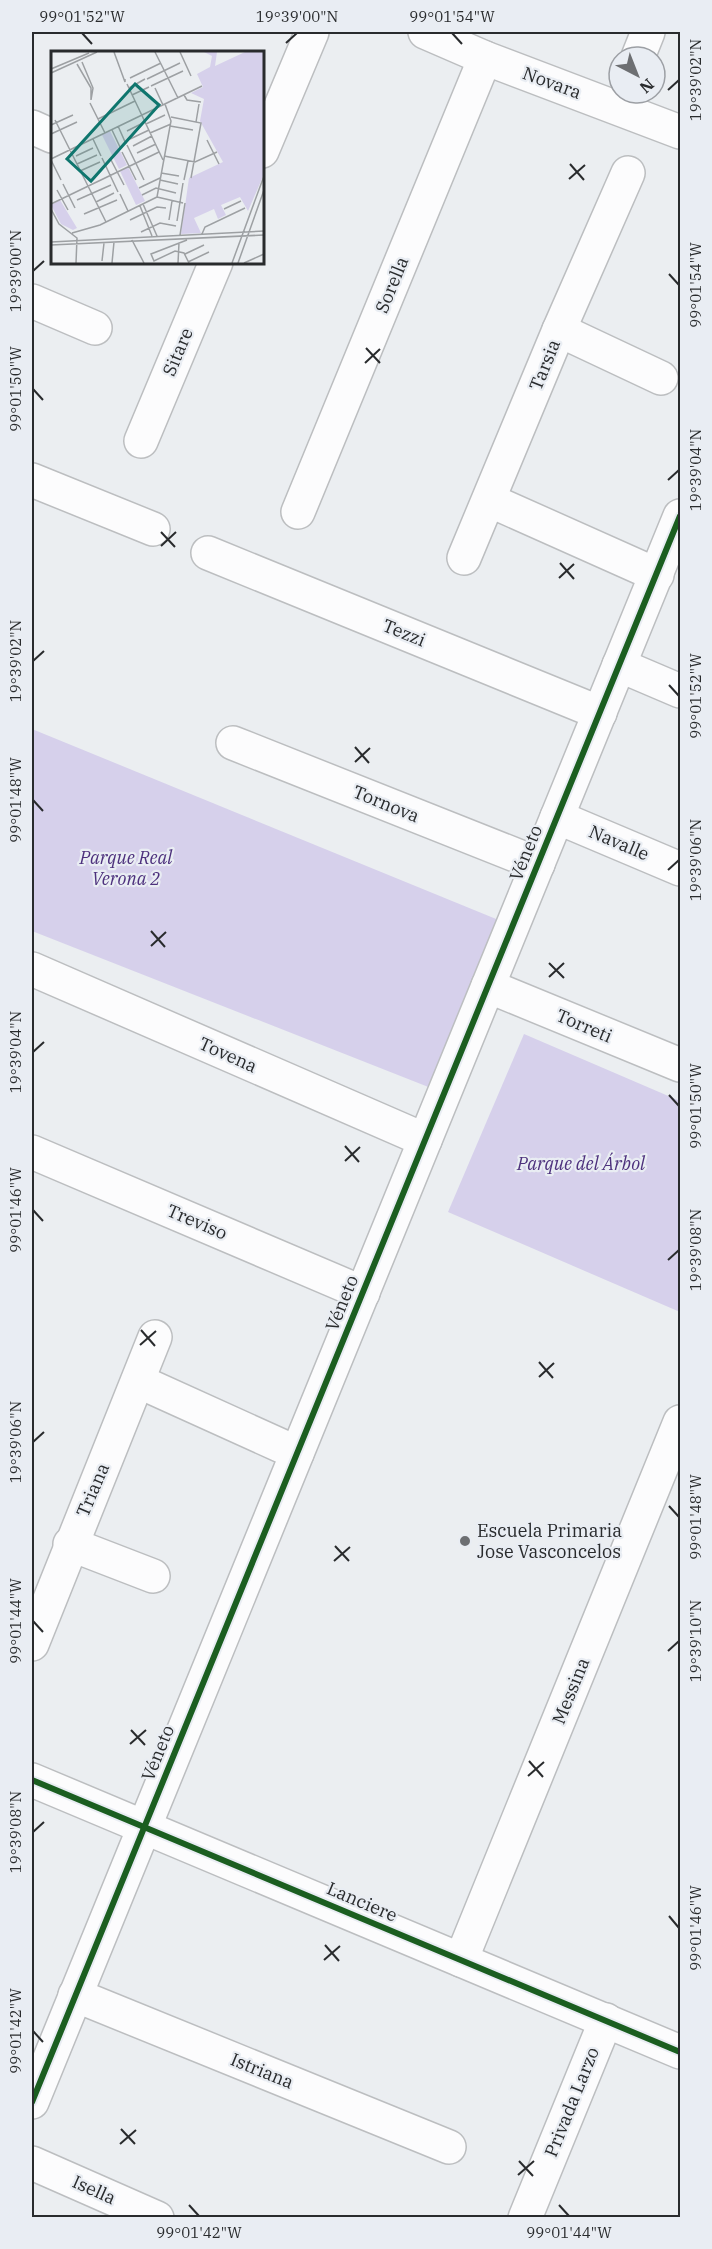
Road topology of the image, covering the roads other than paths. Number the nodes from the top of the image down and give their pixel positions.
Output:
1 (312, 32) edge
2 (425, 32) edge
3 (474, 46) edge
4 (607, 95) edge
5 (631, 105) edge
6 (32, 127) edge
7 (681, 132) edge
8 (51, 136) edge
9 (264, 146) edge
10 (628, 173) dead end
11 (215, 264) edge
12 (32, 301) edge
13 (95, 328) dead end
14 (559, 330) junction
15 (660, 378) dead end
16 (141, 441) dead end
17 (32, 480) edge
18 (489, 500) junction
19 (298, 512) dead end
20 (681, 516) edge
21 (153, 529) dead end
22 (208, 553) dead end
23 (464, 558) dead end
24 (657, 575) junction
25 (620, 665) junction
26 (681, 691) edge
27 (600, 713) junction
28 (233, 743) dead end
29 (557, 817) junction
30 (538, 864) junction
31 (681, 869) edge
32 (32, 969) edge
33 (488, 986) junction
34 (681, 1065) edge
35 (425, 1140) junction
36 (32, 1152) edge
37 (363, 1293) junction
38 (155, 1337) dead end
39 (138, 1381) junction
40 (681, 1422) edge
41 (297, 1453) junction
42 (70, 1544) junction
43 (153, 1576) dead end
44 (32, 1644) edge
45 (32, 1780) edge
46 (144, 1827) junction
47 (461, 1960) junction
48 (75, 1995) junction
49 (606, 2020) junction
50 (681, 2052) edge
51 (32, 2102) edge
52 (449, 2147) dead end
53 (32, 2163) edge
54 (157, 2217) edge
55 (525, 2217) edge

1 - 9 street
2 - 3 street, Novara
3 - 4 street, Novara
3 - 19 street, Sorella
5 - 7 street, Novara
6 - 8 street
10 - 14 street, Tarsia
11 - 16 street, Sitare
12 - 13 street
14 - 15 street
14 - 18 street, Tarsia
17 - 21 street
18 - 23 street, Tarsia
18 - 24 street
20 - 24 street, Véneto
22 - 27 street, Tezzi
24 - 25 street, Véneto
25 - 26 street
25 - 27 street, Véneto
27 - 29 street, Véneto
28 - 30 street, Tornova
29 - 30 street, Véneto
29 - 31 street, Navalle
30 - 33 street, Véneto
32 - 35 street, Tovena
33 - 34 street, Torreti
33 - 35 street, Véneto
35 - 37 street, Véneto
36 - 37 street, Treviso
37 - 41 street, Véneto
38 - 39 street, Triana
39 - 41 street
39 - 42 street, Triana
40 - 47 street, Messina
41 - 46 street, Véneto
42 - 43 street
42 - 44 street, Triana
45 - 46 street, Lanciere
46 - 47 street, Lanciere
46 - 48 street, Véneto
47 - 49 street, Lanciere
48 - 51 street, Véneto
48 - 52 street, Istriana
49 - 50 street, Lanciere
49 - 55 street, Privada Larzo
53 - 54 street, Isella

